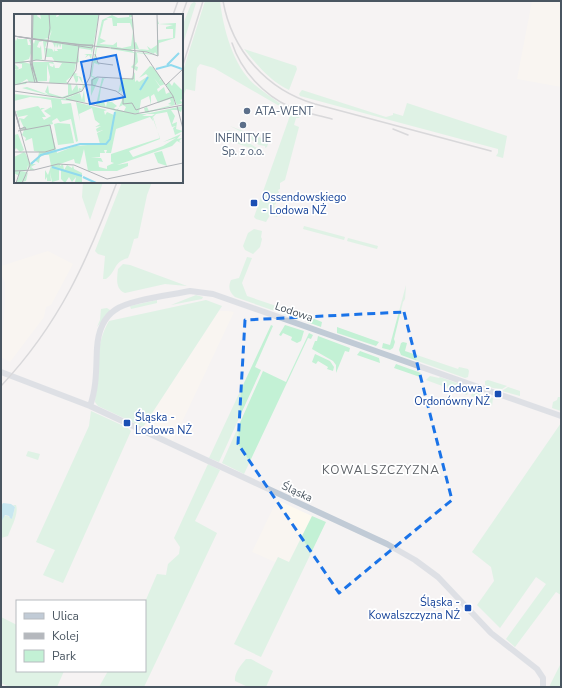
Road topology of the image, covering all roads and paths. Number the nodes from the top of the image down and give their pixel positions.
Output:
1 (1, 372) edge
2 (90, 406) junction
3 (561, 416) edge
4 (543, 687) edge

1 - 2 street, Śląska
2 - 3 street, Lodowa
2 - 4 street, Śląska

